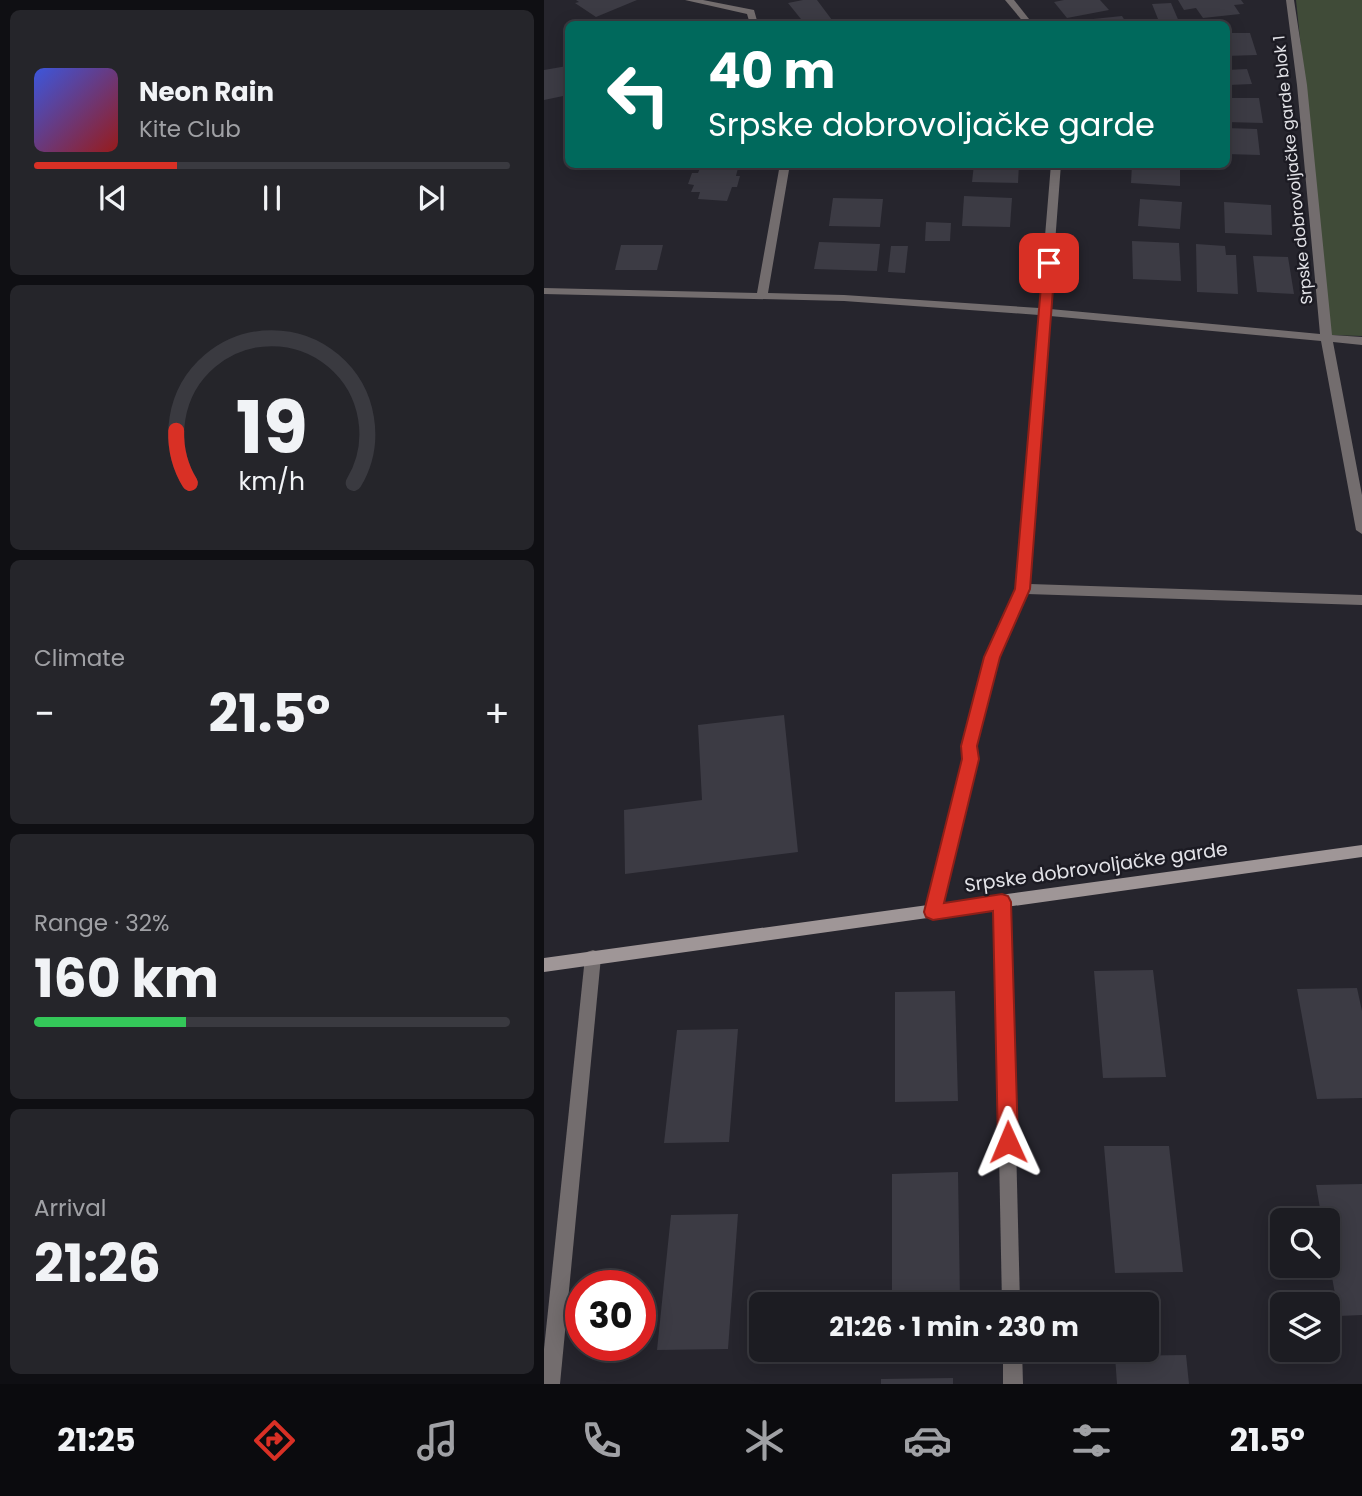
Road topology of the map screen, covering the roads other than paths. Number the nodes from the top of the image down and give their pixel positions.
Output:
1 (689, 0) edge
2 (1009, 0) edge
3 (1290, 0) edge
4 (752, 21) edge
5 (1026, 21) edge
6 (784, 168) edge
7 (1056, 168) edge
8 (544, 291) edge
9 (762, 296) junction
10 (1046, 312) junction
11 (1326, 336) junction
12 (1362, 341) edge
13 (1362, 530) edge
14 (1023, 589) junction
15 (1362, 600) edge
16 (1362, 851) edge
17 (1002, 902) junction
18 (933, 912) junction
19 (593, 957) junction
20 (544, 965) edge
21 (1011, 1292) edge
22 (1012, 1362) edge
23 (550, 1384) edge
24 (1013, 1384) edge

1 - 4 street
2 - 5 street
3 - 11 street, Srpske dobrovoljačke garde blok 1
6 - 9 street
7 - 10 street
8 - 9 street
9 - 10 street
10 - 11 street
10 - 14 street
11 - 12 street
11 - 13 street, Srpske dobrovoljačke garde blok 1
14 - 15 street
14 - 18 street
16 - 17 main road, Srpske dobrovoljačke garde
17 - 18 main road, Srpske dobrovoljačke garde
17 - 21 street
18 - 19 main road, Srpske dobrovoljačke garde
19 - 20 main road, Srpske dobrovoljačke garde
19 - 23 street
22 - 24 street

